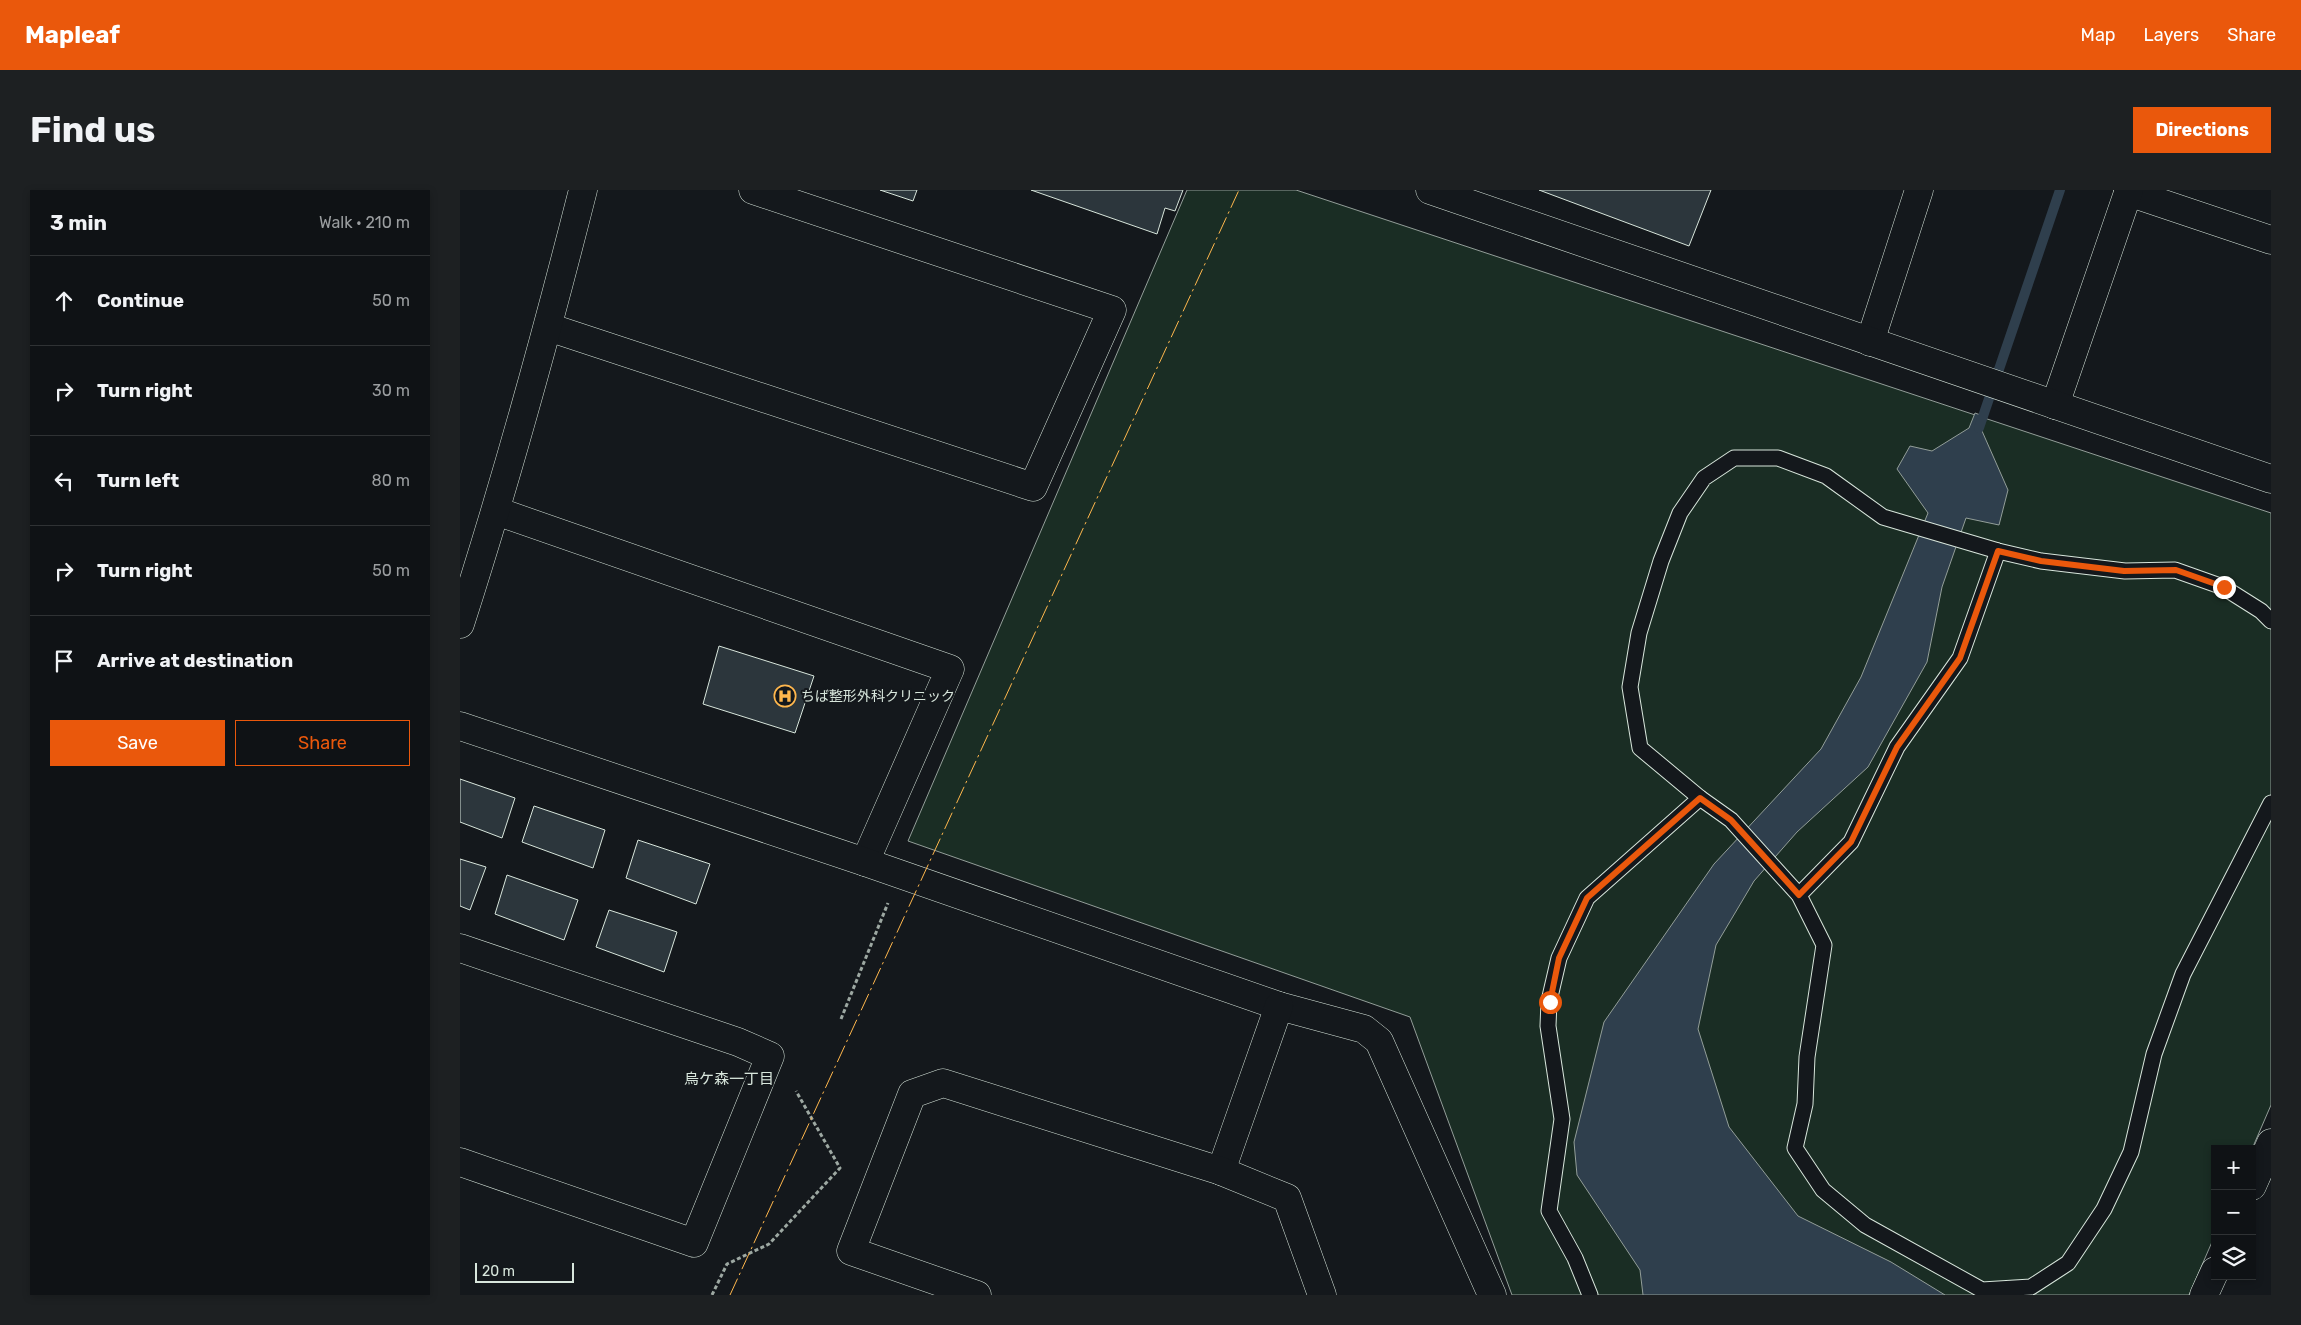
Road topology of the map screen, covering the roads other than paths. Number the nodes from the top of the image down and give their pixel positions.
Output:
1 (583, 190) edge
2 (753, 190) edge
3 (1430, 190) edge
4 (1920, 190) edge
5 (2129, 191) edge
6 (2271, 240) edge
7 (548, 328) junction
8 (1870, 342) junction
9 (2055, 405) junction
10 (2271, 479) edge
11 (496, 511) junction
12 (1998, 551) junction
13 (2271, 620) edge
14 (460, 624) edge
15 (460, 726) edge
16 (1700, 798) junction
17 (2271, 803) edge
18 (865, 862) junction
19 (1799, 895) junction
20 (460, 948) edge
21 (1279, 1006) junction
22 (2271, 1143) edge
23 (460, 1162) edge
24 (1221, 1172) junction
25 (2256, 1177) edge
26 (2211, 1280) edge
27 (978, 1295) edge
28 (1322, 1295) edge
29 (1492, 1295) edge
30 (1590, 1295) edge
31 (2204, 1295) edge

1 - 7 street
2 - 7 street
3 - 8 street
4 - 8 street
5 - 6 street
5 - 9 street
7 - 11 street
8 - 9 street
9 - 10 street
11 - 14 street
11 - 18 street
12 - 13 lane
12 - 16 lane
12 - 19 lane
15 - 18 street
16 - 19 lane
16 - 30 lane
17 - 19 lane
18 - 21 street
20 - 23 street
21 - 24 street
21 - 29 street
22 - 25 street
24 - 27 street
24 - 28 street
26 - 31 street

